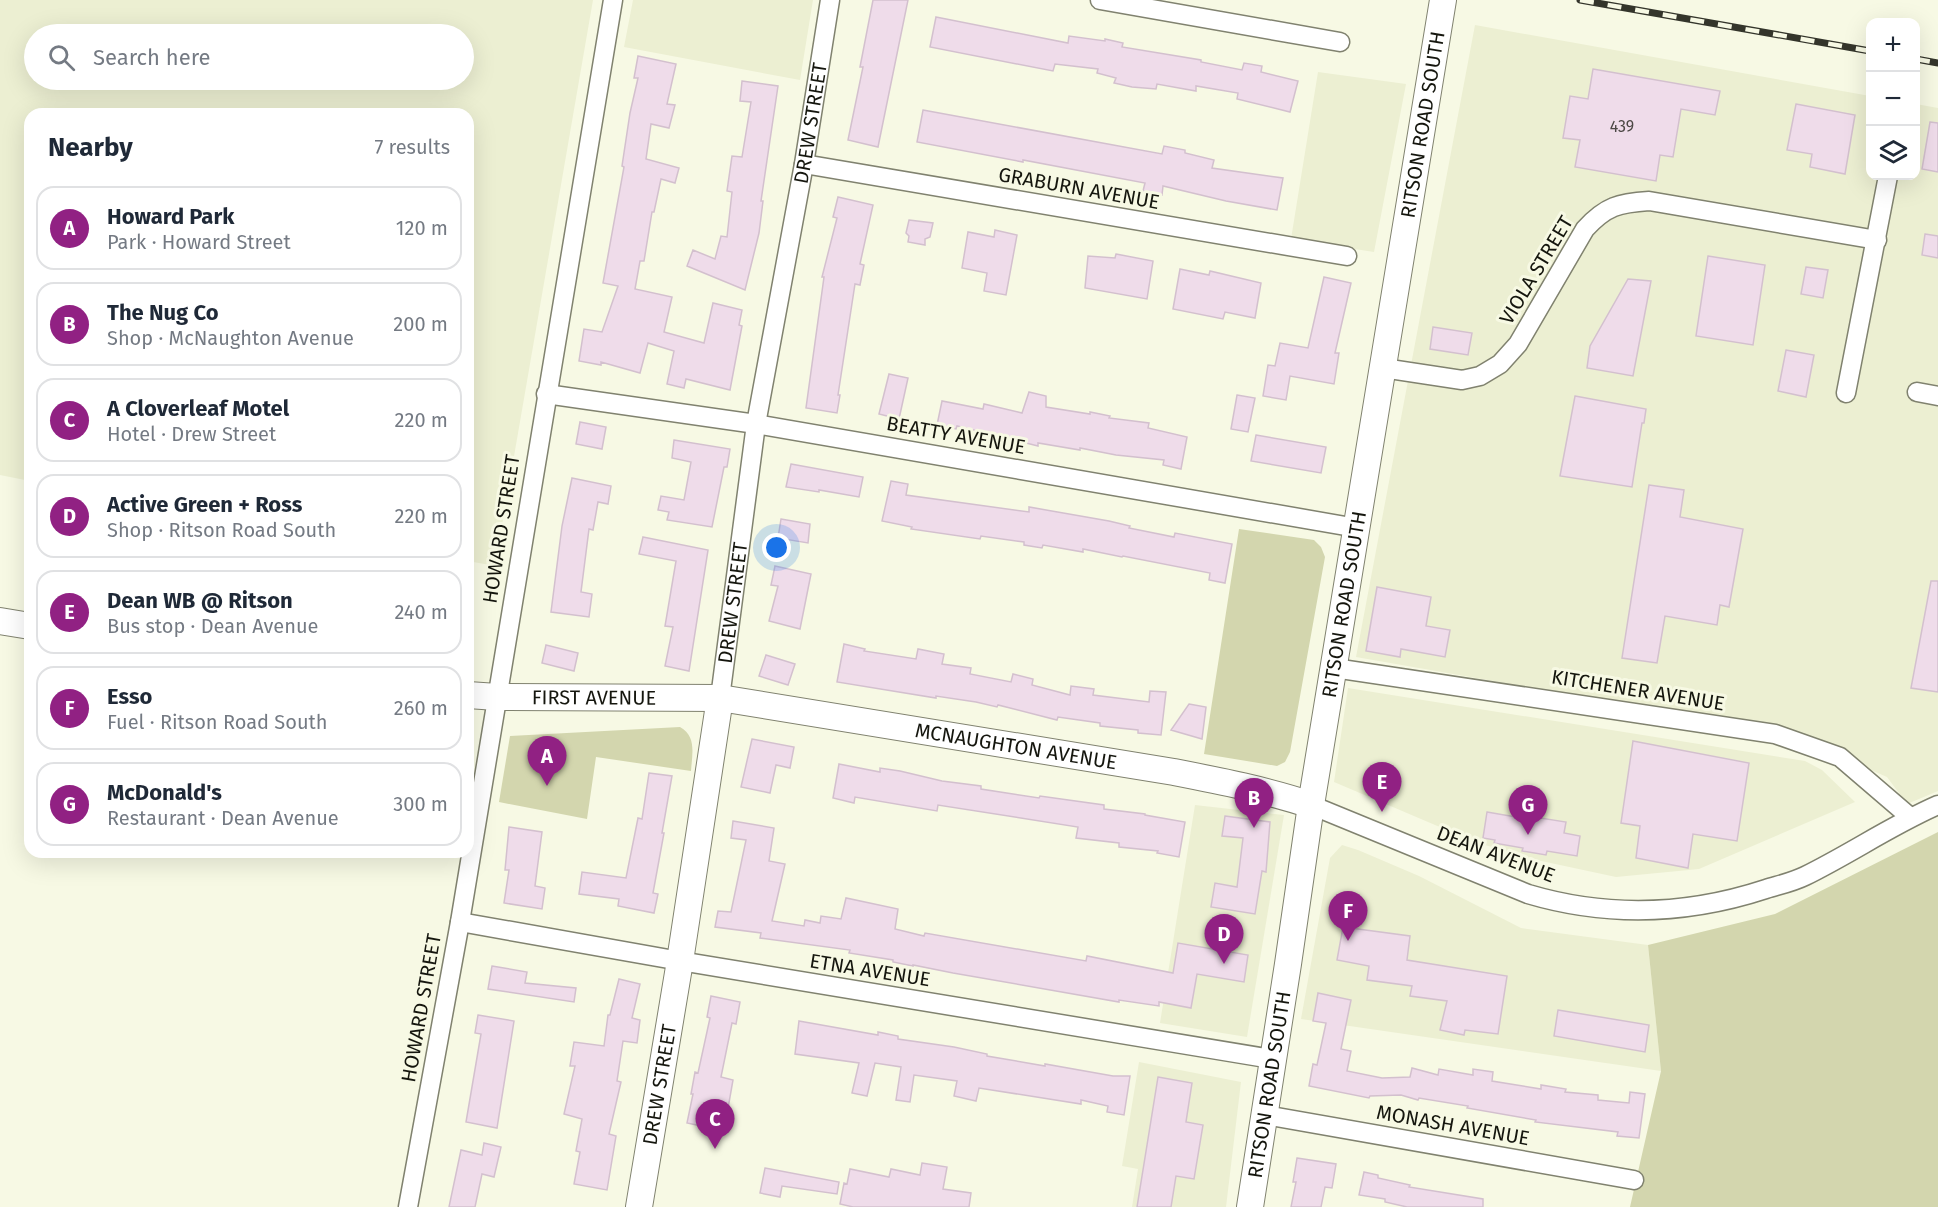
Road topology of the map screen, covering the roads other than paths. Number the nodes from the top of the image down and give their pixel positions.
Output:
1 (613, 0) edge
2 (830, 0) edge
3 (1100, 0) edge
4 (1443, 0) edge
5 (1340, 42) dead end
6 (804, 164) junction
7 (1887, 180) edge
8 (1877, 240) junction
9 (1347, 256) dead end
10 (1383, 368) junction
11 (1917, 392) dead end
12 (1846, 393) dead end
13 (546, 394) junction
14 (1938, 396) edge
15 (756, 424) junction
16 (1358, 528) junction
17 (0, 621) edge
18 (24, 625) edge
19 (1334, 668) junction
20 (474, 695) edge
21 (497, 697) junction
22 (720, 698) junction
23 (1311, 805) junction
24 (1938, 805) edge
25 (1910, 817) junction
26 (474, 837) edge
27 (471, 858) edge
28 (460, 922) junction
29 (680, 961) junction
30 (1272, 1059) junction
31 (1264, 1115) junction
32 (1634, 1180) dead end
33 (408, 1207) edge
34 (640, 1207) edge
35 (1250, 1207) edge

1 - 13 street, HOWARD STREET
2 - 6 street, DREW STREET
3 - 5 street
4 - 10 main road, RITSON ROAD SOUTH
6 - 9 street, GRABURN AVENUE
6 - 15 street, DREW STREET
7 - 8 street
8 - 10 street, VIOLA STREET
8 - 12 street
10 - 16 main road, RITSON ROAD SOUTH
11 - 14 street
13 - 15 street, BEATTY AVENUE
13 - 21 street, HOWARD STREET
15 - 16 street, BEATTY AVENUE
15 - 22 street, DREW STREET
16 - 19 main road, RITSON ROAD SOUTH
17 - 18 main road
19 - 23 main road, RITSON ROAD SOUTH
19 - 25 street, KITCHENER AVENUE
20 - 21 main road, FIRST AVENUE
21 - 22 main road, FIRST AVENUE
21 - 26 street, HOWARD STREET
22 - 23 main road, MCNAUGHTON AVENUE
22 - 29 main road, DREW STREET
23 - 25 street, DEAN AVENUE
23 - 30 main road, RITSON ROAD SOUTH
24 - 25 street, DEAN AVENUE
27 - 28 street, HOWARD STREET
28 - 29 street, ETNA AVENUE
28 - 33 street, HOWARD STREET
29 - 30 street, ETNA AVENUE
29 - 34 main road, DREW STREET
30 - 31 main road, RITSON ROAD SOUTH
31 - 32 street, MONASH AVENUE
31 - 35 main road, RITSON ROAD SOUTH

